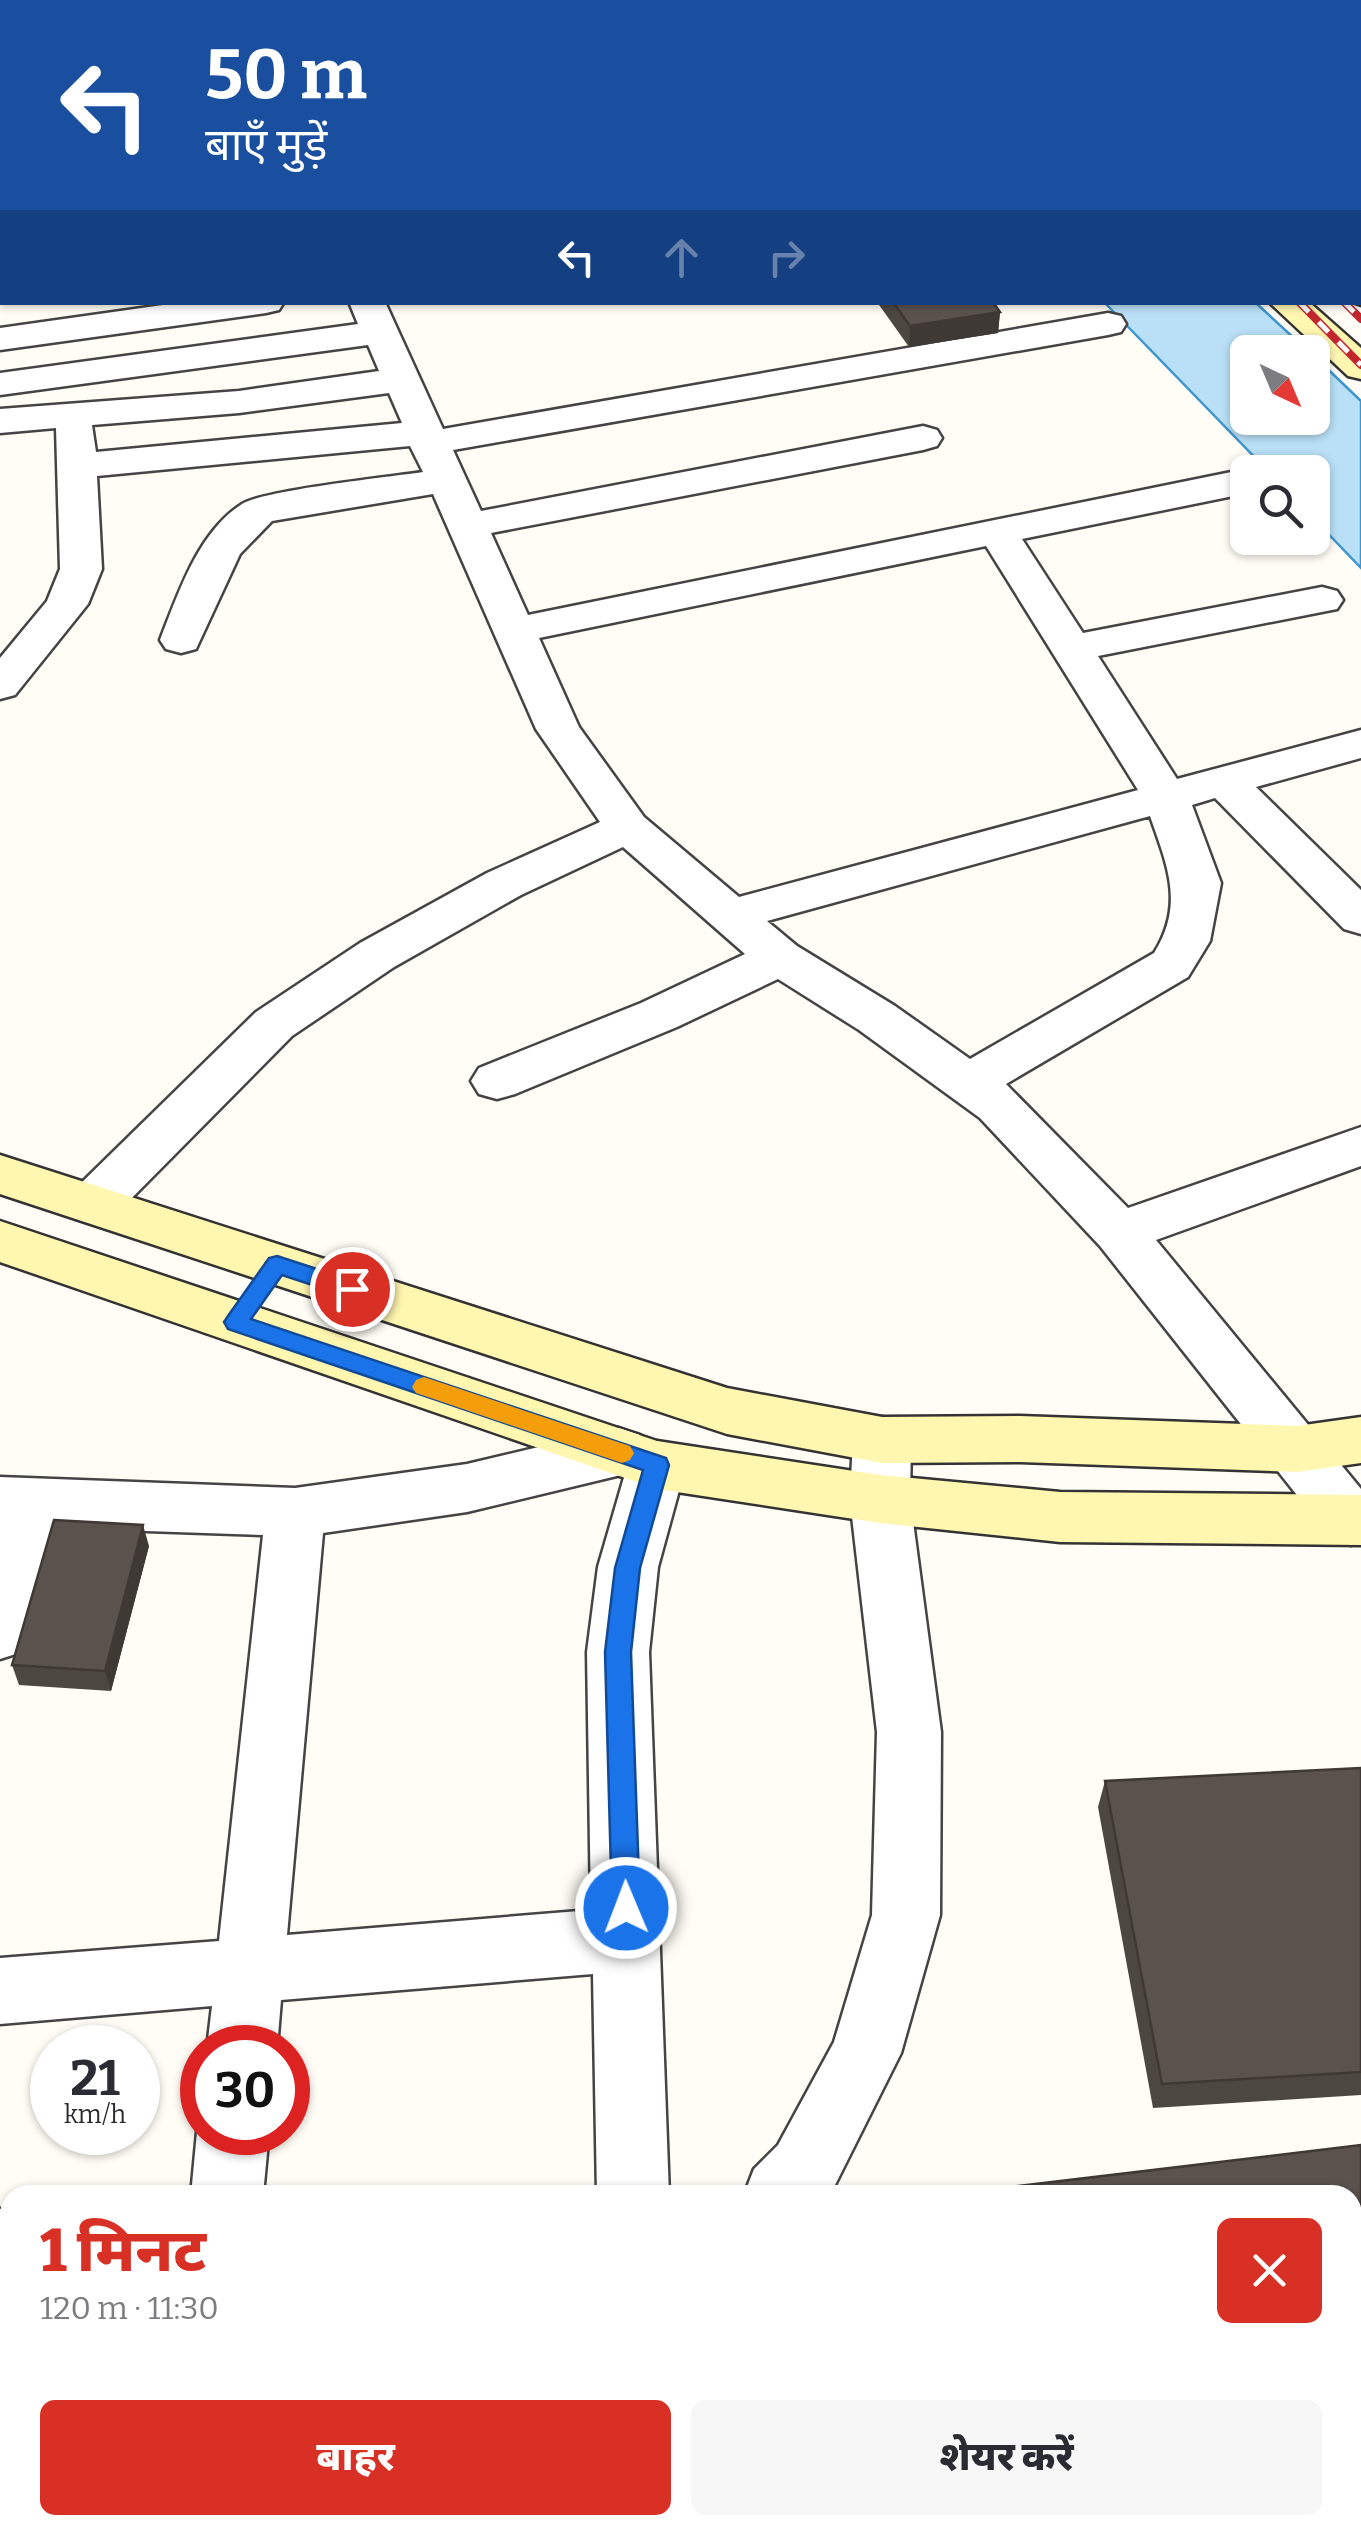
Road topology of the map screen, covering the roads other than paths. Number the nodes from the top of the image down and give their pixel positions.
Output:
1 (244, 305) edge
2 (1291, 305) edge
3 (373, 317) edge
4 (1108, 324) dead end
5 (0, 339) edge
6 (1361, 368) edge
7 (400, 380) junction
8 (0, 384) edge
9 (74, 416) junction
10 (0, 422) edge
11 (922, 438) dead end
12 (432, 452) junction
13 (78, 466) junction
14 (1230, 484) edge
15 (464, 526) junction
16 (998, 531) junction
17 (1322, 600) dead end
18 (511, 631) junction
19 (181, 640) dead end
20 (1071, 648) junction
21 (0, 686) edge
22 (1361, 744) edge
23 (1224, 782) junction
24 (1166, 797) junction
25 (628, 827) junction
26 (730, 915) junction
27 (1361, 918) edge
28 (780, 958) junction
29 (497, 1081) dead end
30 (968, 1082) junction
31 (1361, 1146) edge
32 (0, 1174) edge
33 (92, 1204) junction
34 (1119, 1232) junction
35 (0, 1242) edge
36 (277, 1264) junction
37 (236, 1322) junction
38 (1361, 1440) edge
39 (1297, 1448) junction
40 (638, 1458) junction
41 (881, 1470) junction
42 (18, 1502) edge
43 (295, 1512) junction
44 (1356, 1520) edge
45 (0, 1633) edge
46 (627, 1939) junction
47 (250, 1970) junction
48 (0, 1991) edge
49 (244, 2025) edge
50 (231, 2155) edge
51 (228, 2185) edge
52 (633, 2185) edge
53 (790, 2185) edge

1 - 5 street
2 - 6 street
3 - 7 street
3 - 8 street
4 - 12 street
7 - 9 street
7 - 12 street
9 - 10 street
9 - 13 street
11 - 15 street
12 - 13 street
12 - 15 street
12 - 19 street
13 - 21 street
14 - 16 street
15 - 18 street
16 - 18 street
16 - 20 street
17 - 20 street
18 - 25 street
20 - 24 street
22 - 23 street
23 - 24 street
23 - 27 street
24 - 26 street
24 - 30 street
25 - 26 street
25 - 33 street
26 - 28 street
28 - 29 street
28 - 30 street
30 - 34 street
31 - 34 street
32 - 33 street
33 - 36 street
34 - 39 street
35 - 37 street
36 - 37 street
36 - 41 street
37 - 40 street
38 - 39 street
39 - 41 street
39 - 44 street
40 - 41 street
40 - 43 street
40 - 46 street
41 - 44 street
41 - 53 street
42 - 43 street
42 - 45 street
43 - 47 street
46 - 47 street
46 - 52 street
47 - 48 street
47 - 49 street
50 - 51 street

